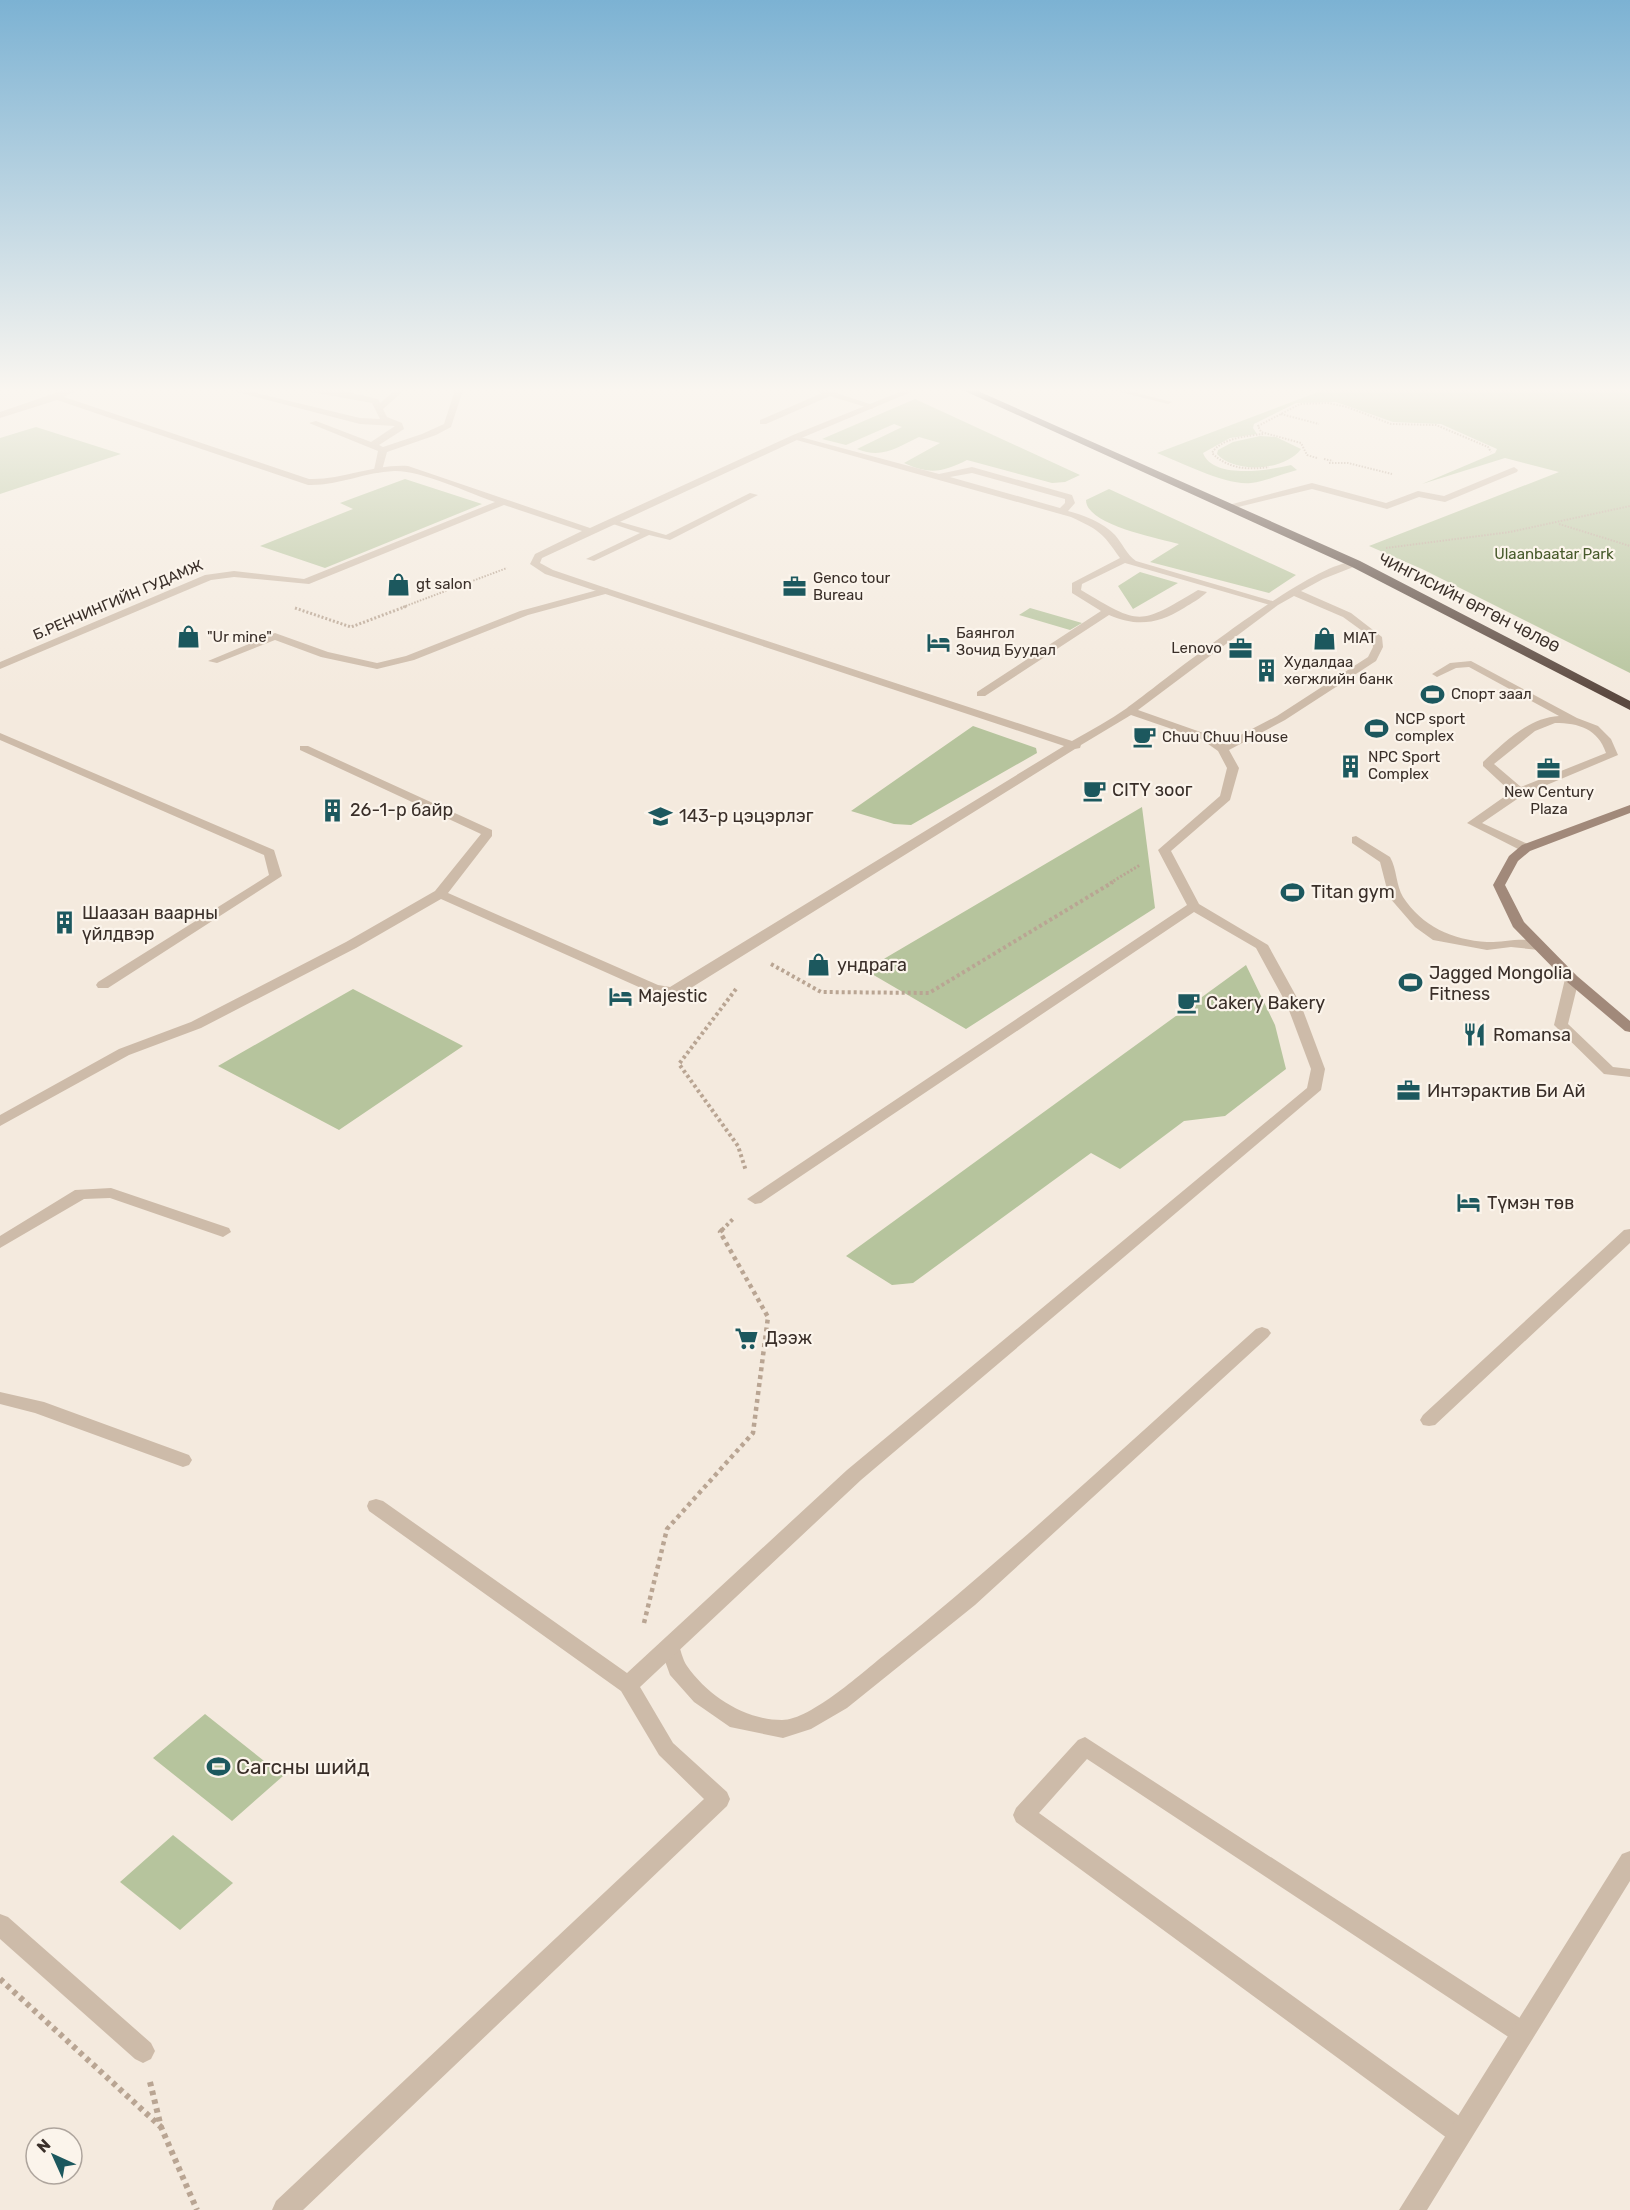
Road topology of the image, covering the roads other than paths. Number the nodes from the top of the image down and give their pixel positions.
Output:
1 (473, 490) edge
2 (680, 490) edge
3 (985, 490) edge
4 (1046, 490) edge
5 (1194, 490) edge
6 (1295, 490) edge
7 (1328, 490) edge
8 (1466, 490) edge
9 (753, 495) dead end
10 (506, 501) junction
11 (1230, 506) junction
12 (1062, 512) junction
13 (613, 521) junction
14 (590, 531) junction
15 (649, 532) junction
16 (591, 559) dead end
17 (1125, 559) junction
18 (1356, 564) junction
19 (605, 591) junction
20 (1202, 592) dead end
21 (1294, 592) junction
22 (1274, 603) junction
23 (1109, 610) junction
24 (213, 661) dead end
25 (3, 662) edge
26 (1437, 674) dead end
27 (981, 694) dead end
28 (1630, 706) edge
29 (1130, 711) junction
30 (1572, 718) junction
31 (0, 736) edge
32 (1076, 746) junction
33 (304, 748) dead end
34 (1223, 749) junction
35 (1519, 792) junction
36 (1630, 809) edge
37 (1356, 840) dead end
38 (1526, 848) junction
39 (440, 894) junction
40 (1194, 906) junction
41 (1539, 946) junction
42 (1572, 979) junction
43 (103, 985) dead end
44 (1630, 1028) edge
45 (1630, 1073) edge
46 (0, 1121) edge
47 (755, 1199) road end
48 (223, 1232) dead end
49 (1630, 1234) edge
50 (0, 1244) edge
51 (1262, 1333) dead end
52 (0, 1398) edge
53 (1429, 1420) dead end
54 (183, 1460) dead end
55 (376, 1506) dead end
56 (670, 1647) junction
57 (628, 1685) junction
58 (1630, 1861) edge
59 (0, 1924) edge
60 (1521, 2032) junction
61 (143, 2051) road end
62 (1460, 2132) junction
63 (285, 2210) edge
64 (1412, 2210) edge

1 - 10 street
2 - 13 street
3 - 12 street
4 - 12 street
5 - 11 highway, ЧИНГИСИЙН ӨРГӨН ЧӨЛӨӨ
6 - 11 street
7 - 8 street
9 - 15 street
10 - 14 street
10 - 25 street, Б.РЕНЧИНГИЙН ГУДАМЖ
11 - 18 highway, ЧИНГИСИЙН ӨРГӨН ЧӨЛӨӨ
12 - 17 street
13 - 14 street
13 - 15 street
14 - 19 street
15 - 16 street
17 - 22 street
17 - 23 street
18 - 21 street
18 - 28 highway, ЧИНГИСИЙН ӨРГӨН ЧӨЛӨӨ
19 - 24 street
19 - 32 street
20 - 23 street
21 - 22 street
21 - 34 street
22 - 29 street
23 - 27 street
26 - 30 street
29 - 32 street
29 - 34 street
30 - 35 street
30 - 35 street
31 - 43 street
32 - 39 street
33 - 39 street
34 - 40 street
35 - 38 street
36 - 38 street
37 - 41 street
38 - 41 street
39 - 46 street
40 - 47 street
40 - 56 street
41 - 42 street
42 - 44 street
42 - 45 street
48 - 50 street
49 - 53 street
51 - 56 street
52 - 54 street
55 - 57 street
56 - 57 street
57 - 63 street
58 - 60 street
59 - 61 street
60 - 62 street
60 - 62 street
62 - 64 street

